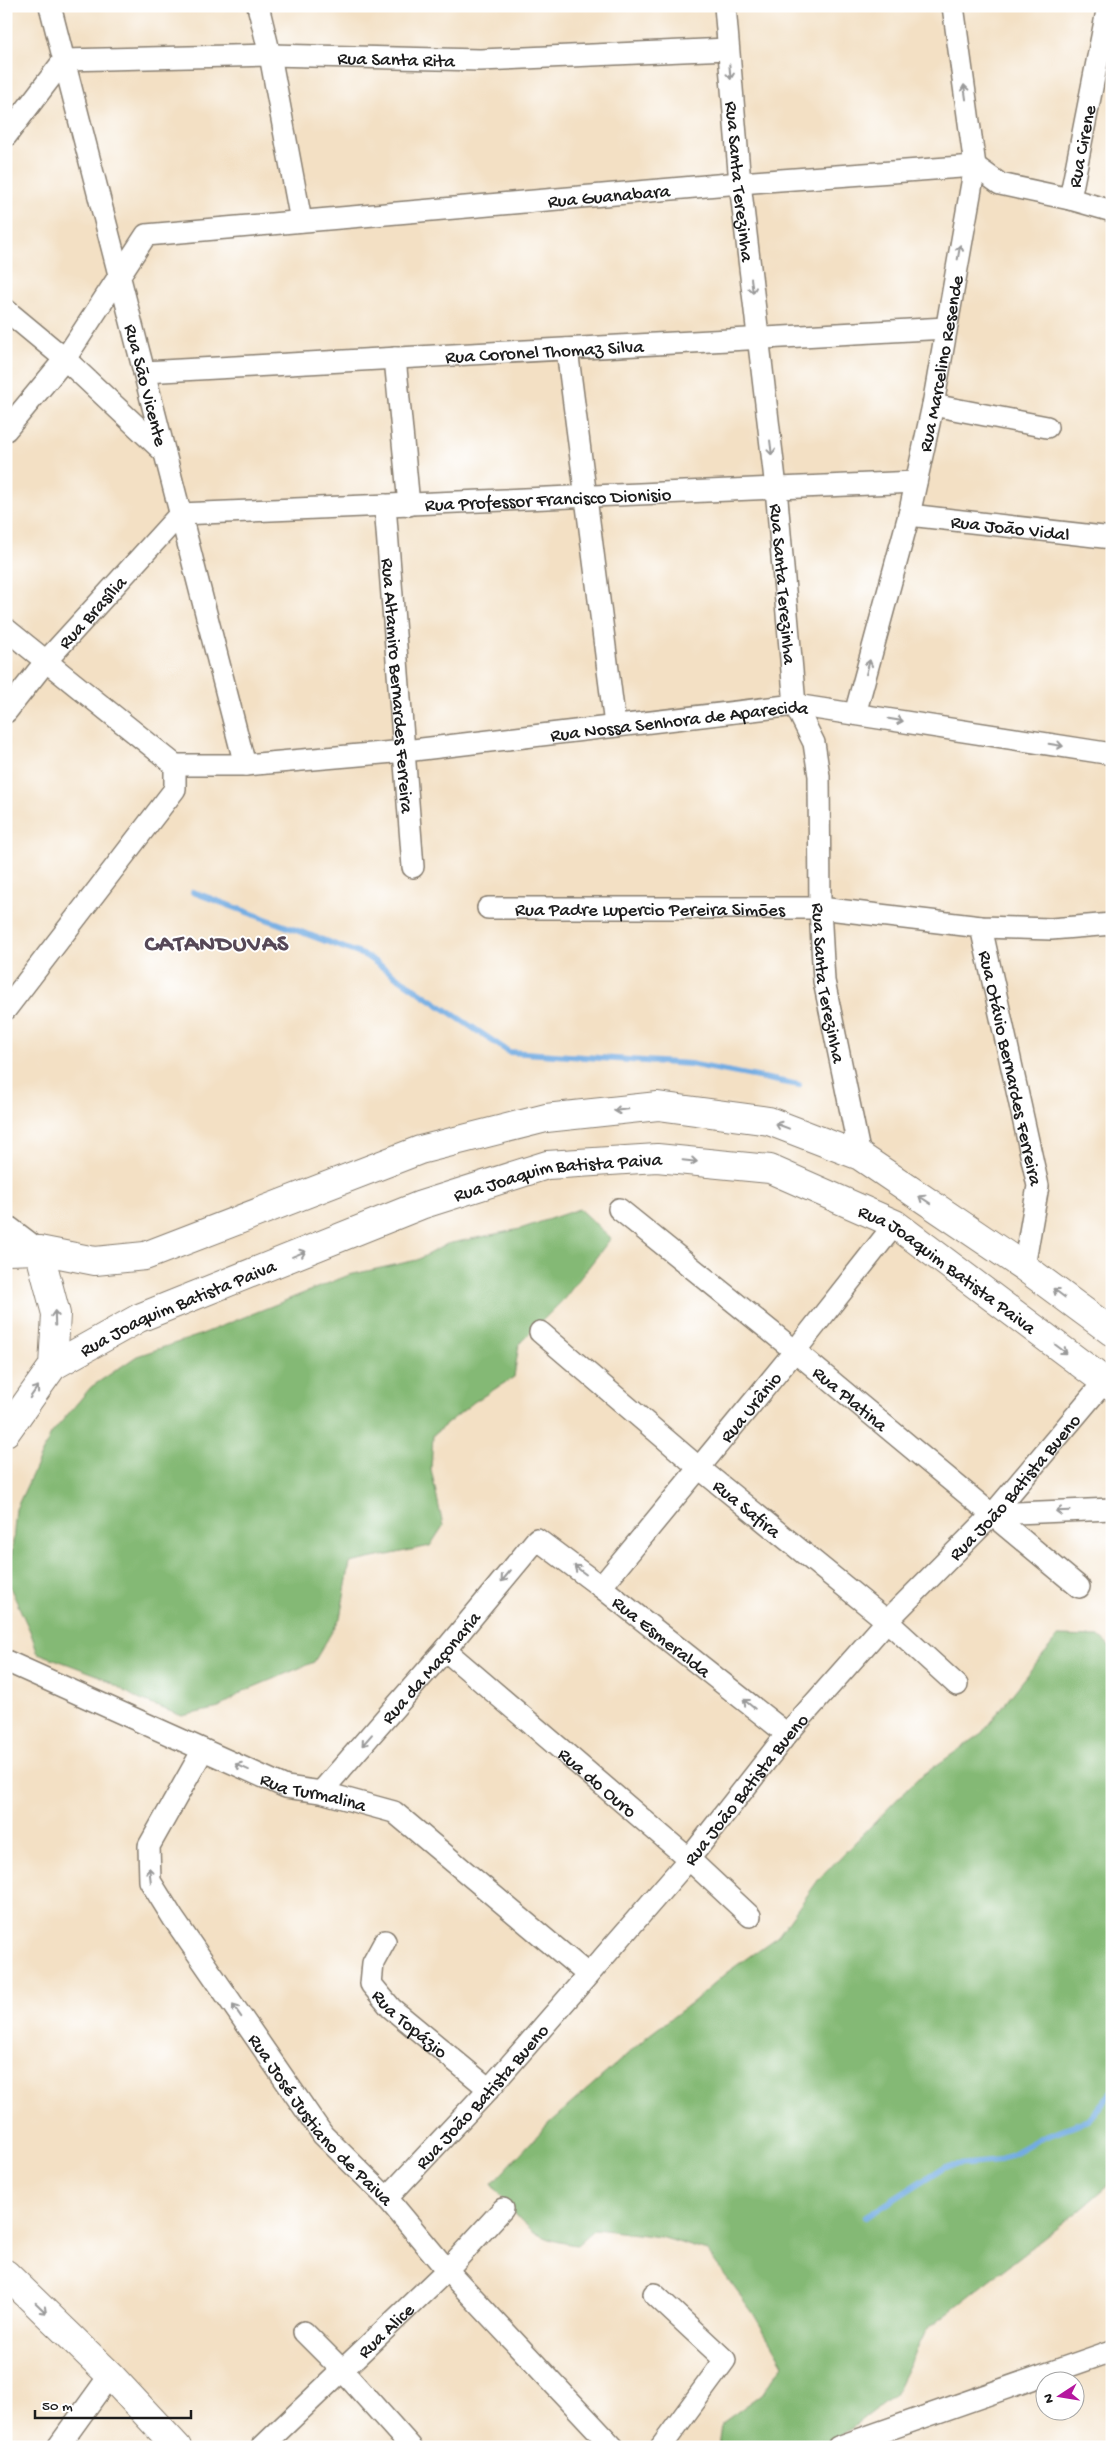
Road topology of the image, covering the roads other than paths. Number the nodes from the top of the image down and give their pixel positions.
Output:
1 (50, 6) edge
2 (258, 6) edge
3 (725, 6) edge
4 (953, 6) edge
5 (1108, 6) edge
6 (728, 49) junction
7 (270, 55) junction
8 (64, 60) junction
9 (6, 136) edge
10 (975, 166) junction
11 (740, 183) junction
12 (1070, 199) junction
13 (1112, 211) edge
14 (301, 221) junction
15 (119, 275) junction
16 (6, 310) edge
17 (946, 328) junction
18 (758, 338) junction
19 (567, 349) junction
20 (395, 358) junction
21 (65, 359) junction
22 (144, 372) junction
23 (933, 405) junction
24 (1047, 427) dead end
25 (6, 430) edge
26 (165, 453) junction
27 (916, 482) junction
28 (776, 488) junction
29 (586, 497) junction
30 (409, 504) junction
31 (385, 505) junction
32 (180, 514) junction
33 (909, 515) junction
34 (1112, 538) edge
35 (6, 630) edge
36 (46, 661) junction
37 (796, 705) junction
38 (6, 712) edge
39 (855, 714) junction
40 (615, 725) junction
41 (405, 751) junction
42 (1112, 754) edge
43 (175, 765) junction
44 (244, 765) junction
45 (413, 867) dead end
46 (488, 908) dead end
47 (820, 908) junction
48 (1112, 924) edge
49 (981, 927) junction
50 (6, 1010) edge
51 (860, 1156) junction
52 (619, 1209) dead end
53 (895, 1224) junction
54 (6, 1225) edge
55 (38, 1250) junction
56 (6, 1251) edge
57 (1024, 1267) junction
58 (540, 1332) dead end
59 (1112, 1332) edge
60 (796, 1351) junction
61 (53, 1366) junction
62 (1108, 1384) edge
63 (6, 1432) edge
64 (698, 1467) junction
65 (1112, 1509) edge
66 (992, 1514) junction
67 (537, 1539) joint
68 (601, 1586) junction
69 (1079, 1587) dead end
70 (887, 1621) junction
71 (446, 1650) junction
72 (6, 1661) edge
73 (957, 1685) dead end
74 (787, 1734) junction
75 (203, 1750) junction
76 (321, 1792) junction
77 (689, 1859) junction
78 (750, 1916) dead end
79 (385, 1941) dead end
80 (587, 1974) junction
81 (489, 2089) junction
82 (387, 2198) junction
83 (502, 2209) dead end
84 (447, 2270) junction
85 (6, 2274) edge
86 (654, 2294) dead end
87 (304, 2332) dead end
88 (1112, 2351) edge
89 (342, 2370) junction
90 (110, 2375) junction
91 (58, 2447) edge
92 (177, 2447) edge
93 (262, 2447) edge
94 (411, 2447) edge
95 (613, 2447) edge
96 (661, 2447) edge
97 (838, 2447) edge

1 - 8 street, Rua São Vicente
2 - 7 street
3 - 6 street, Rua Santa Terezinha
10 -> 4 street, Rua Marcelino Resende
5 - 12 street, Rua Cirene
6 - 7 street, Rua Santa Rita
6 -> 11 street, Rua Santa Terezinha
7 - 8 street, Rua Santa Rita
7 - 14 street
8 - 9 street
8 - 15 street, Rua São Vicente
10 - 11 street, Rua Guanabara
10 - 12 street
17 -> 10 street, Rua Marcelino Resende
11 - 14 street, Rua Guanabara
11 -> 18 street, Rua Santa Terezinha
12 - 13 street
14 - 15 street, Rua Guanabara
15 - 21 street
15 - 22 street, Rua São Vicente
16 - 21 street
17 - 18 street, Rua Coronel Thomaz Silva
17 - 23 street, Rua Marcelino Resende
18 - 19 street, Rua Coronel Thomaz Silva
18 -> 28 street, Rua Santa Terezinha
19 - 20 street, Rua Coronel Thomaz Silva
19 - 29 street
20 - 22 street, Rua Coronel Thomaz Silva
20 - 30 street
21 - 25 street
21 - 26 street
22 - 26 street, Rua São Vicente
23 - 24 street
23 - 27 street, Rua Marcelino Resende
26 - 32 street, Rua São Vicente
27 - 28 street, Rua Professor Francisco Dionisio
27 - 33 street, Rua Marcelino Resende
28 - 29 street, Rua Professor Francisco Dionisio
28 - 37 street, Rua Santa Terezinha
29 - 30 street, Rua Professor Francisco Dionisio
29 - 40 street
30 - 31 street, Rua Professor Francisco Dionisio
31 - 32 street, Rua Professor Francisco Dionisio
31 - 41 street, Rua Altamiro Bernardes Ferreira
32 - 36 street, Rua Brasília
32 - 44 street, Rua São Vicente
33 - 34 street, Rua João Vidal
39 -> 33 street, Rua Marcelino Resende
35 - 36 street
36 - 38 street, Rua Brasília
36 - 43 street
37 - 39 street, Rua Nossa Senhora de Aparecida
37 - 40 street, Rua Nossa Senhora de Aparecida
37 - 47 street, Rua Santa Terezinha
39 -> 42 street, Rua Nossa Senhora de Aparecida
40 - 41 street, Rua Nossa Senhora de Aparecida
41 - 44 street, Rua Nossa Senhora de Aparecida
41 - 45 street, Rua Altamiro Bernardes Ferreira
43 - 44 street, Rua Nossa Senhora de Aparecida
43 - 50 street
46 - 47 street, Rua Padre Lupercio Pereira Simões
47 - 49 street, Rua Padre Lupercio Pereira Simões
47 - 51 street, Rua Santa Terezinha
48 - 49 street, Rua Padre Lupercio Pereira Simões
49 - 57 street, Rua Otávio Bernardes Ferreira
51 -> 55 main road
57 -> 51 main road
52 - 60 street, Rua Platina
53 - 60 street, Rua Urânio
61 -> 53 main road, Rua Joaquim Batista Paiva
53 -> 62 main road, Rua Joaquim Batista Paiva
54 - 55 street
55 - 56 main road
61 -> 55 main road
59 -> 57 main road
58 - 64 street, Rua Safira
60 - 64 street, Rua Urânio
60 - 66 street, Rua Platina
63 -> 61 main road, Rua Joaquim Batista Paiva
62 - 66 street, Rua João Batista Bueno
64 - 68 street, Rua Urânio
64 - 70 street, Rua Safira
65 -> 66 street
66 - 69 street, Rua Platina
66 - 70 street, Rua João Batista Bueno
68 -> 67 street, Rua Esmeralda
67 -> 71 street, Rua da Maçonaria
74 -> 68 street, Rua Esmeralda
70 - 73 street, Rua Safira
70 - 74 street, Rua João Batista Bueno
71 -> 76 street, Rua da Maçonaria
71 - 77 street, Rua do Ouro
72 - 75 street, Rua Turmalina
74 - 77 street, Rua João Batista Bueno
76 -> 75 street, Rua Turmalina
82 -> 75 street, Rua José Justiano de Paiva
76 - 80 street, Rua Turmalina
77 - 78 street, Rua do Ouro
77 - 80 street, Rua João Batista Bueno
79 - 81 street, Rua Topázio
80 - 81 street, Rua João Batista Bueno
81 - 82 street, Rua João Batista Bueno
82 - 84 street, Rua José Justiano de Paiva
83 - 84 street, Rua Alice
84 - 89 street, Rua Alice
84 - 95 street, Rua José Justiano de Paiva
85 -> 90 main road
86 - 96 street
87 - 89 street
88 - 97 street
89 - 93 street, Rua Alice
89 - 94 street
90 - 91 street
90 - 92 main road

